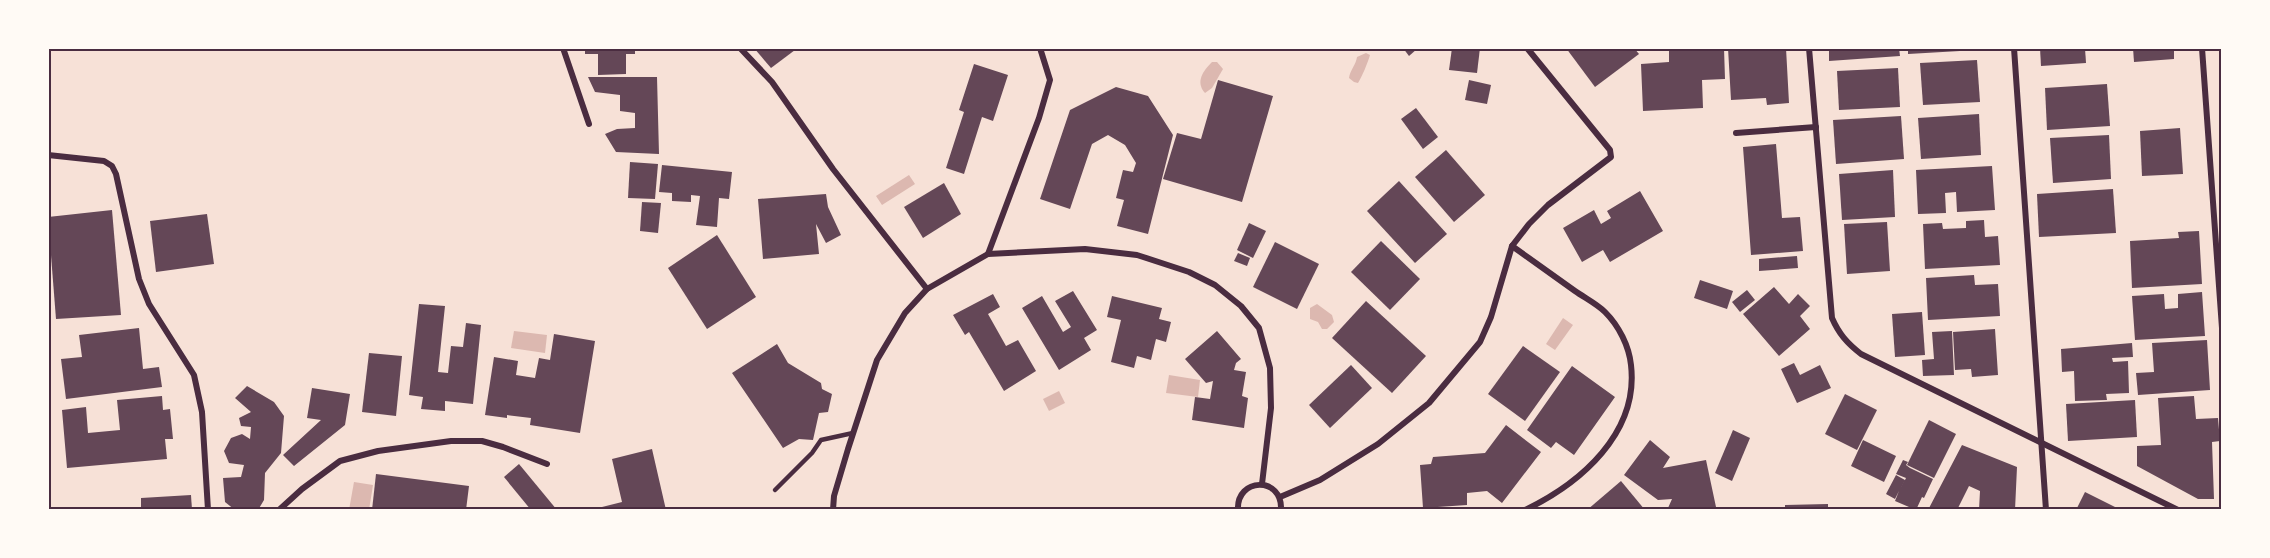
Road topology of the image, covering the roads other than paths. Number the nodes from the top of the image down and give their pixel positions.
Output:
1 (563, 48) edge
2 (740, 48) edge
3 (1040, 48) edge
4 (1527, 48) edge
5 (1809, 48) edge
6 (2014, 48) edge
7 (2202, 48) edge
8 (589, 124) dead end
9 (1816, 127) junction
10 (1736, 133) dead end
11 (48, 155) edge
12 (1512, 246) junction
13 (988, 254) junction
14 (927, 289) junction
15 (2222, 328) edge
16 (853, 433) junction
17 (2041, 441) junction
18 (547, 464) dead end
19 (1263, 484) junction
20 (775, 490) dead end
21 (1280, 497) junction
22 (208, 510) edge
23 (279, 510) edge
24 (833, 510) edge
25 (1238, 510) edge
26 (1283, 510) edge
27 (1525, 510) edge
28 (2046, 510) edge
29 (2178, 510) edge

1 - 8 street
2 - 14 street
3 - 13 street
4 - 12 street
5 - 9 street
6 - 17 street
7 - 15 street
9 - 10 street
9 - 17 street
11 - 22 street
12 - 21 street
12 - 27 street
13 - 14 street
13 - 19 street
14 - 16 street
16 - 20 lane
16 - 24 street
17 - 28 street
17 - 29 street
18 - 23 street
19 - 21 street
19 - 25 street
21 - 26 street

